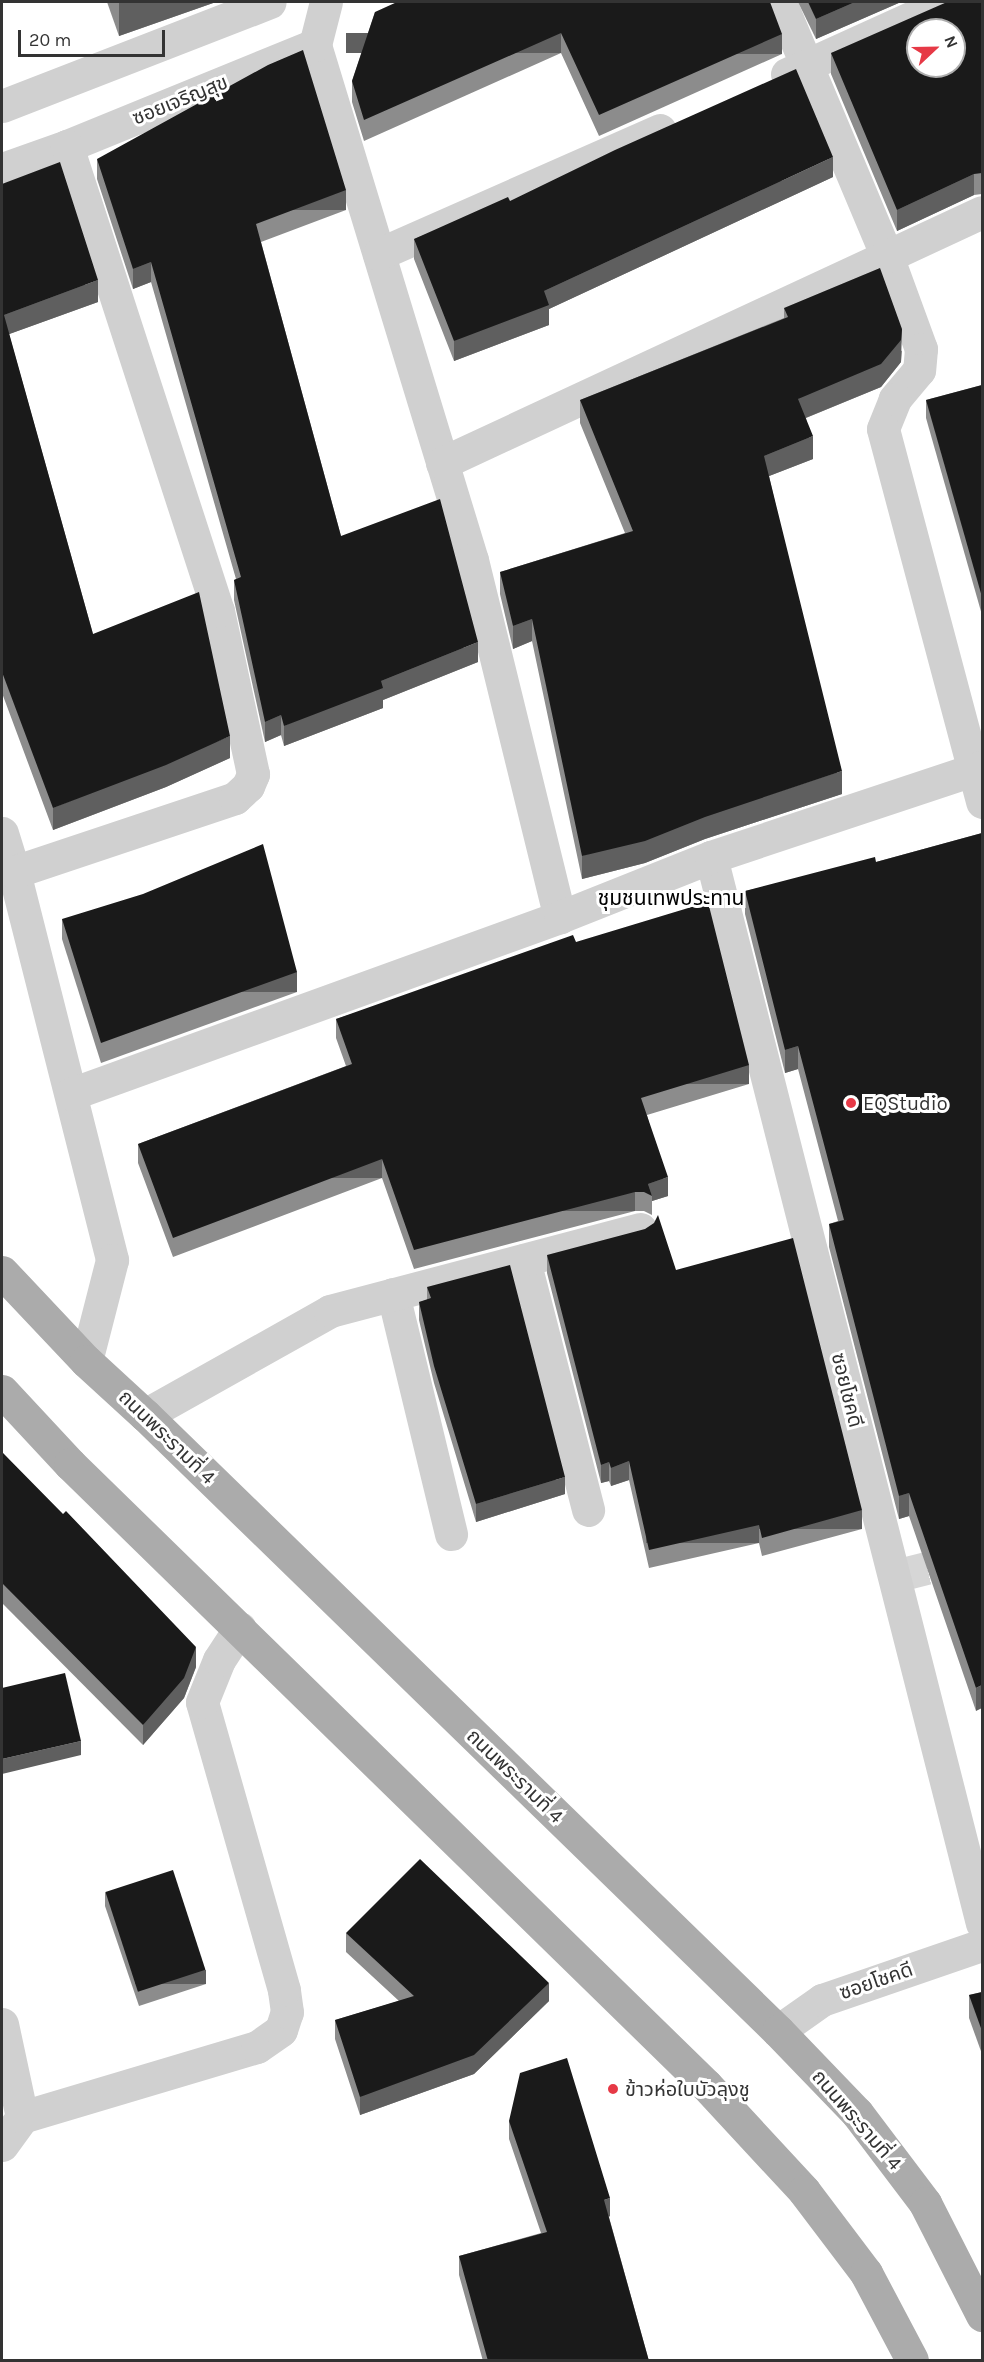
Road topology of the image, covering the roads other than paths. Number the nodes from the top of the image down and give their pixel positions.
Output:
1 (270, 2) edge
2 (326, 2) edge
3 (780, 2) edge
4 (946, 2) edge
5 (315, 45) junction
6 (807, 65) junction
7 (763, 85) edge
8 (2, 106) edge
9 (686, 118) edge
10 (67, 146) junction
11 (2, 169) edge
12 (982, 212) edge
13 (379, 254) junction
14 (887, 256) junction
15 (441, 463) junction
16 (978, 768) edge
17 (982, 802) edge
18 (2, 833) edge
19 (711, 857) junction
20 (14, 872) junction
21 (560, 917) junction
22 (71, 1094) junction
23 (640, 1229) edge
24 (524, 1260) junction
25 (2, 1272) edge
26 (393, 1294) junction
27 (86, 1361) junction
28 (2, 1391) edge
29 (145, 1414) junction
30 (588, 1510) dead end
31 (451, 1534) dead end
32 (240, 1628) junction
33 (982, 1923) edge
34 (982, 1945) edge
35 (2, 2024) edge
36 (778, 2031) junction
37 (22, 2117) junction
38 (2, 2145) edge
39 (982, 2315) edge
40 (912, 2361) edge

1 - 8 street
2 - 5 street
3 - 6 street
4 - 6 street
5 - 10 street, ซอยเจริญสุข
5 - 13 street
6 - 7 street
6 - 14 street
9 - 13 street
10 - 11 street, ซอยเจริญสุข
10 - 20 street
12 - 14 street
13 - 15 street
14 - 15 street
14 - 16 street
15 - 21 street
16 - 17 street
16 - 19 street
18 - 20 street
19 - 21 street
19 - 33 street, ซอยโชคดี
20 - 22 street
21 - 22 street
22 - 27 street
23 - 24 street
24 - 26 street
24 - 30 street
25 - 27 main road, ถนนพระรามที่ 4
26 - 29 street
26 - 31 street
27 - 29 main road, ถนนพระรามที่ 4
28 - 32 main road
29 - 36 main road, ถนนพระรามที่ 4
32 - 37 street
32 - 40 main road
34 - 36 street, ซอยโชคดี
35 - 37 street
36 - 39 main road, ถนนพระรามที่ 4
37 - 38 street

